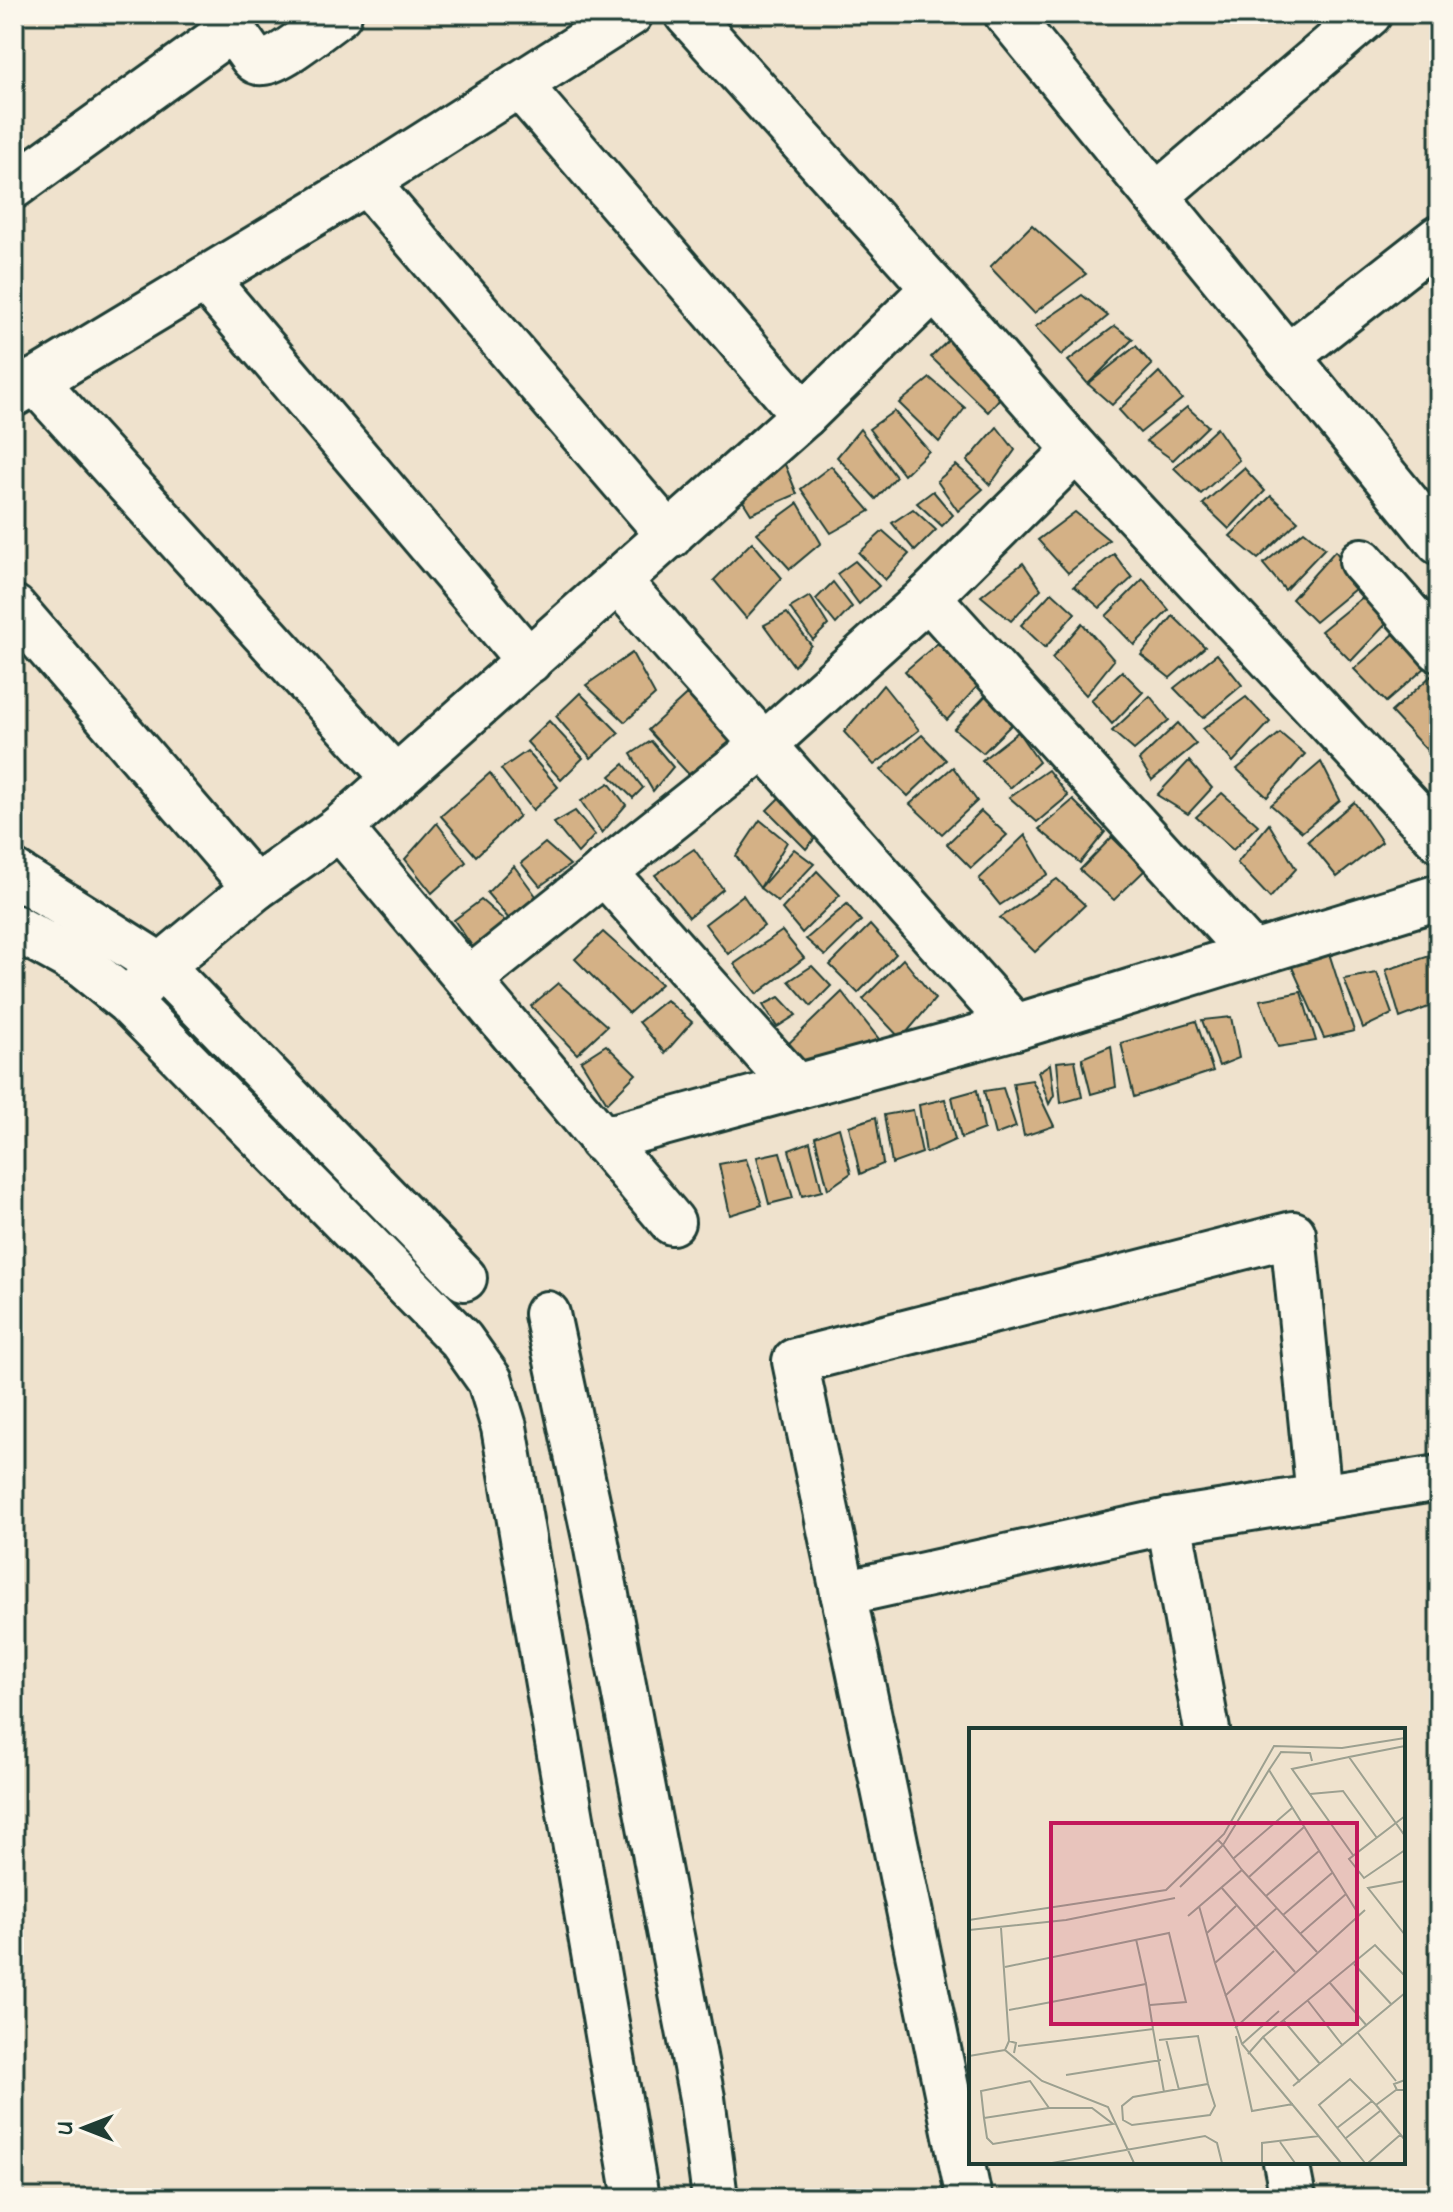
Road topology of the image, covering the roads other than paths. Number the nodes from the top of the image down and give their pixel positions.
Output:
1 (339, 14) edge
2 (630, 14) edge
3 (687, 14) edge
4 (1369, 14) edge
5 (1019, 18) edge
6 (227, 22) edge
7 (519, 85) junction
8 (366, 182) junction
9 (14, 186) edge
10 (1156, 196) junction
11 (1439, 238) edge
12 (205, 279) junction
13 (934, 288) junction
14 (1287, 357) junction
15 (24, 387) edge
16 (804, 415) junction
17 (1076, 450) junction
18 (1436, 531) edge
19 (670, 536) junction
20 (1362, 561) dead end
21 (618, 581) junction
22 (928, 597) junction
23 (14, 608) edge
24 (1439, 649) edge
25 (529, 661) junction
26 (764, 745) junction
27 (396, 779) junction
28 (340, 828) junction
29 (1439, 839) edge
30 (604, 872) junction
31 (14, 873) edge
32 (255, 888) junction
33 (1439, 897) edge
34 (14, 927) edge
35 (1252, 954) junction
36 (161, 966) junction
37 (469, 980) junction
38 (128, 1002) junction
39 (1015, 1027) junction
40 (796, 1087) junction
41 (601, 1140) junction
42 (672, 1222) dead end
43 (464, 1278) dead end
44 (547, 1314) dead end
45 (1439, 1478) edge
46 (1319, 1497) junction
47 (1169, 1521) junction
48 (843, 1593) junction
49 (1207, 1728) edge
50 (1286, 2164) edge
51 (636, 2198) edge
52 (715, 2198) edge
53 (969, 2198) edge
54 (1293, 2198) edge

1 - 6 street
2 - 7 street
3 - 13 street
4 - 10 street
5 - 10 street
6 - 9 street
7 - 8 street
7 - 16 street
8 - 12 street
8 - 19 street
10 - 14 street
11 - 14 street
12 - 15 street
12 - 25 street
13 - 16 street
13 - 17 street
14 - 18 street
15 - 27 street
16 - 19 street
17 - 22 street
17 - 29 street
19 - 21 street
20 - 24 street
21 - 25 street
21 - 26 street
22 - 26 street
22 - 35 street
23 - 32 street
25 - 27 street
26 - 30 street
26 - 39 street
27 - 28 street
28 - 32 street
28 - 37 street
30 - 37 street
30 - 40 street
31 - 36 street
32 - 36 street
33 - 35 street
34 - 38 street
35 - 39 street
36 - 38 street
36 - 43 street
37 - 41 street
38 - 51 street
39 - 40 street
40 - 41 street
41 - 42 street
44 - 52 street
45 - 46 street
46 - 47 street
46 - 48 street
47 - 48 street
47 - 49 street
48 - 53 street
50 - 54 street

